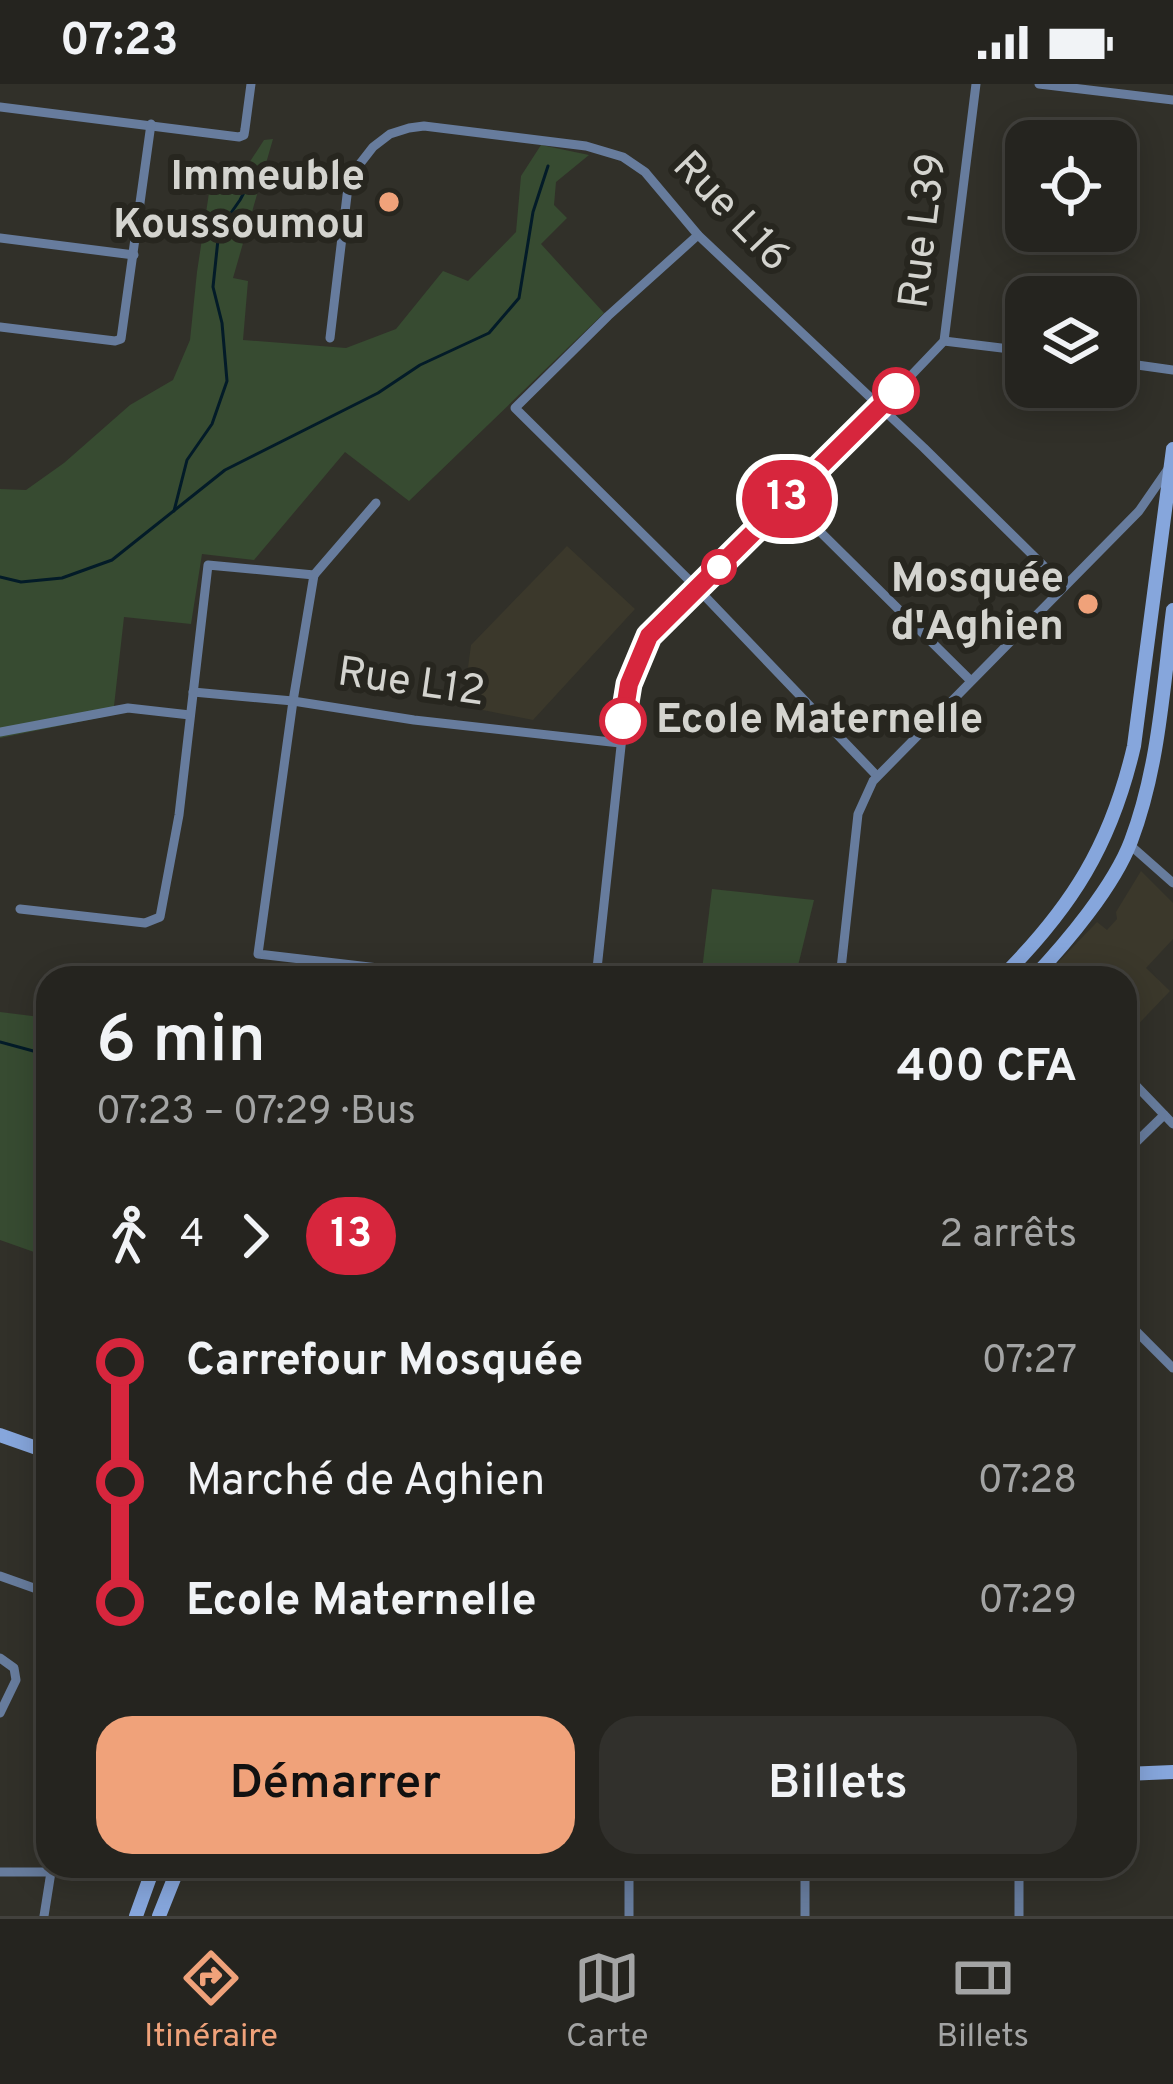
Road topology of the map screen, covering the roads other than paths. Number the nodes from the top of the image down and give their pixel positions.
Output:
1 (250, 84) edge
2 (976, 84) edge
3 (1039, 84) edge
4 (1087, 87) edge
5 (1173, 100) edge
6 (0, 107) edge
7 (151, 124) junction
8 (698, 235) junction
9 (0, 238) edge
10 (134, 255) junction
11 (0, 327) edge
12 (330, 338) dead end
13 (944, 341) junction
14 (1005, 348) edge
15 (1137, 365) edge
16 (1173, 370) edge
17 (880, 407) junction
18 (1172, 457) edge
19 (787, 499) junction
20 (376, 503) dead end
21 (314, 575) junction
22 (1064, 586) junction
23 (697, 588) junction
24 (1173, 610) edge
25 (970, 680) junction
26 (193, 692) junction
27 (293, 701) junction
28 (190, 715) junction
29 (0, 732) edge
30 (620, 743) junction
31 (875, 778) junction
32 (1130, 845) junction
33 (1173, 883) edge
34 (20, 909) dead end
35 (322, 962) junction
36 (322, 966) edge
37 (351, 966) edge
38 (597, 966) edge
39 (841, 966) edge
40 (1011, 966) edge
41 (1044, 966) edge
42 (1137, 1087) edge
43 (1164, 1115) junction
44 (1173, 1124) edge
45 (1137, 1141) edge
46 (1137, 1332) edge
47 (1173, 1368) edge
48 (0, 1436) edge
49 (36, 1448) edge
50 (0, 1576) edge
51 (36, 1589) edge
52 (0, 1658) edge
53 (0, 1713) edge
54 (1173, 1772) edge
55 (1137, 1774) edge
56 (36, 1870) edge
57 (0, 1872) edge
58 (53, 1878) edge
59 (150, 1878) edge
60 (174, 1878) edge
61 (629, 1878) edge
62 (805, 1878) edge
63 (1019, 1878) edge
64 (44, 1916) edge
65 (136, 1916) edge
66 (159, 1916) edge
67 (629, 1916) edge
68 (805, 1916) edge
69 (1019, 1916) edge

1 - 7 street
2 - 13 street, Rue L39
3 - 4 street
4 - 5 street
6 - 7 street
7 - 10 street
8 - 12 street, Rue L16
8 - 17 street, Rue L16
8 - 23 street
9 - 10 street
10 - 11 street
13 - 14 street
13 - 17 street, Rue L39
15 - 16 street
17 - 19 street, Rue L39
17 - 22 street, Rue L16
18 - 22 street
18 - 40 main road
19 - 23 street, Rue L39
19 - 25 street
20 - 21 street
21 - 26 street
21 - 27 street
22 - 25 street
23 - 30 street, Rue L39
23 - 31 street
24 - 32 main road
25 - 31 street
26 - 27 street, Rue L12
26 - 28 street
27 - 30 street, Rue L12
27 - 35 street
28 - 29 street
28 - 34 street
30 - 38 street, Rue L39
31 - 39 street
32 - 33 street
32 - 41 main road
35 - 36 street
35 - 37 street
42 - 43 street
43 - 44 street
43 - 45 street
46 - 47 street
48 - 49 main road
50 - 51 street
52 - 53 street
54 - 55 main road
56 - 57 street
58 - 64 street
59 - 65 main road
60 - 66 main road
61 - 67 street
62 - 68 street
63 - 69 street

